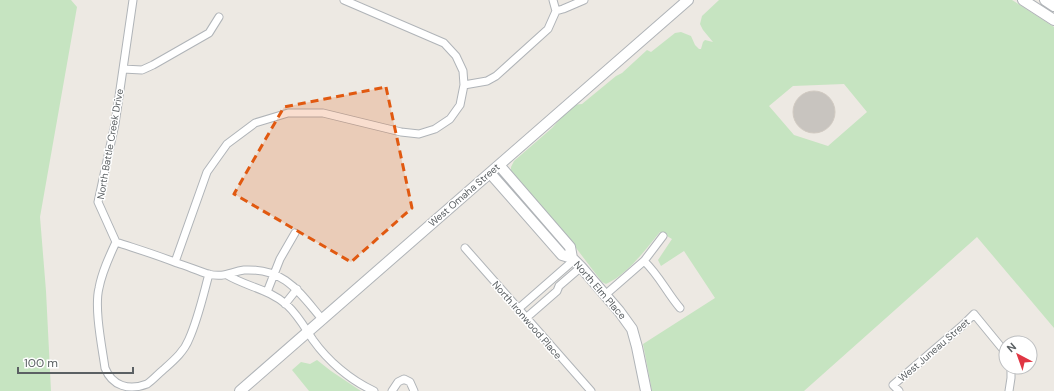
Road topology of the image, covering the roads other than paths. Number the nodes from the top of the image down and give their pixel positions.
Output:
1 (133, 0) edge
2 (344, 0) edge
3 (553, 0) edge
4 (584, 0) edge
5 (688, 0) edge
6 (1023, 0) edge
7 (1045, 0) edge
8 (1054, 6) edge
9 (556, 10) junction
10 (219, 16) dead end
11 (1054, 20) edge
12 (123, 69) junction
13 (464, 87) junction
14 (499, 165) junction
15 (490, 173) junction
16 (295, 232) dead end
17 (663, 236) dead end
18 (116, 242) junction
19 (465, 248) dead end
20 (644, 261) junction
21 (175, 262) junction
22 (576, 262) junction
23 (209, 274) junction
24 (274, 274) junction
25 (227, 275) junction
26 (297, 290) junction
27 (267, 292) junction
28 (605, 295) junction
29 (285, 304) junction
30 (680, 308) dead end
31 (518, 309) junction
32 (526, 318) junction
33 (322, 319) junction
34 (308, 332) junction
35 (998, 344) edge
36 (1011, 375) edge
37 (119, 389) edge
38 (240, 391) edge
39 (374, 391) edge
40 (392, 391) edge
41 (414, 391) edge
42 (590, 391) edge
43 (646, 391) edge
44 (899, 391) edge
45 (1009, 391) edge

1 - 12 street, North Battle Creek Drive
2 - 13 street
3 - 9 street
4 - 9 street
5 - 14 main road, West Omaha Street
6 - 11 main road
7 - 8 main road
9 - 13 street
10 - 12 street
12 - 18 street, North Battle Creek Drive
13 - 21 street
14 - 15 main road, West Omaha Street
14 - 22 main road, North Elm Place
15 - 22 main road, North Elm Place
15 - 33 main road, West Omaha Street
16 - 24 street
17 - 20 street
18 - 21 street
18 - 37 street
19 - 31 street, North Ironwood Place
20 - 28 street
20 - 30 street
21 - 23 street
22 - 28 main road, North Elm Place
22 - 31 street
22 - 32 street
23 - 25 street
23 - 37 street
24 - 25 street
24 - 26 street
24 - 27 street
25 - 27 street
26 - 29 street
26 - 33 street
27 - 29 street
28 - 43 main road, North Elm Place
29 - 34 street
31 - 32 street, North Ironwood Place
32 - 42 street, North Ironwood Place
33 - 34 main road, West Omaha Street
34 - 38 main road, West Omaha Street
34 - 39 street
35 - 44 street, West Juneau Street
36 - 45 street
40 - 41 street

